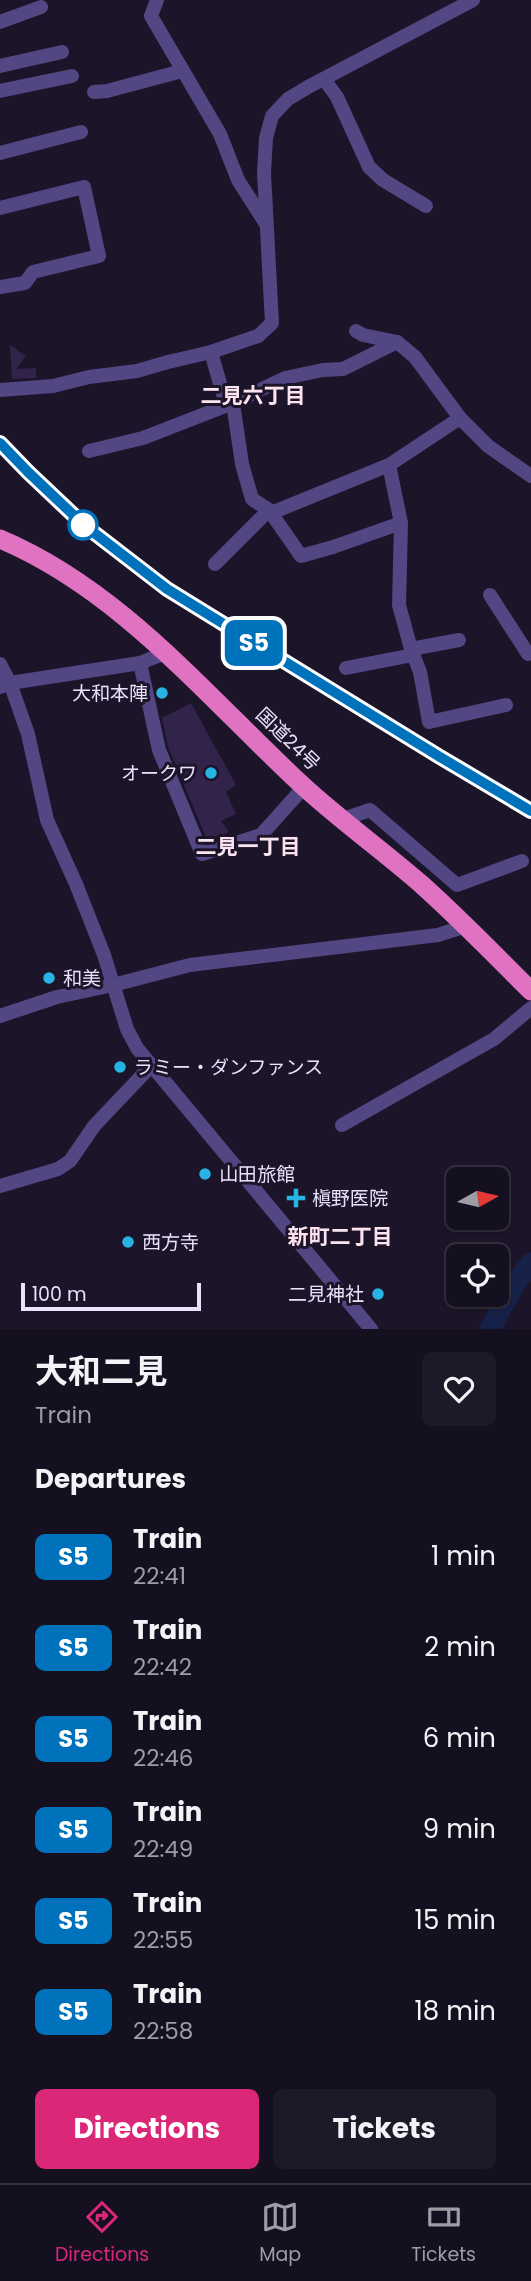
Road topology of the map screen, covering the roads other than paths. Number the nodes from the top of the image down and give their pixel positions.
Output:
1 (157, 0) edge
2 (473, 0) edge
3 (41, 7) dead end
4 (0, 22) edge
5 (62, 52) dead end
6 (0, 66) edge
7 (182, 71) junction
8 (72, 76) dead end
9 (324, 79) junction
10 (0, 91) edge
11 (94, 92) dead end
12 (81, 132) dead end
13 (0, 153) edge
14 (426, 206) dead end
15 (0, 208) edge
16 (267, 225) junction
17 (0, 287) edge
18 (356, 331) dead end
19 (397, 342) junction
20 (211, 352) junction
21 (0, 390) edge
22 (233, 403) junction
23 (460, 418) junction
24 (89, 451) dead end
25 (389, 465) junction
26 (531, 476) edge
27 (270, 512) junction
28 (401, 523) junction
29 (0, 539) edge
30 (215, 564) dead end
31 (490, 595) dead end
32 (459, 640) dead end
33 (412, 652) junction
34 (531, 652) edge
35 (165, 653) junction
36 (140, 663) junction
37 (0, 664) edge
38 (346, 667) dead end
39 (5, 685) edge
40 (506, 705) dead end
41 (304, 787) junction
42 (342, 819) junction
43 (522, 861) dead end
44 (466, 926) junction
45 (113, 985) junction
46 (531, 991) edge
47 (531, 1008) edge
48 (0, 1016) edge
49 (150, 1067) junction
50 (342, 1125) dead end
51 (0, 1186) edge
52 (370, 1329) edge

1 - 7 street
2 - 9 street
3 - 4 street
5 - 6 street
7 - 11 street
7 - 16 street
8 - 10 street
9 - 14 street
9 - 16 street
12 - 13 street
15 - 17 street
16 - 20 street
18 - 19 street
19 - 22 street
19 - 23 street
20 - 21 street
20 - 22 street
22 - 24 street
22 - 27 street
23 - 25 street
23 - 26 street
25 - 27 street
25 - 28 street
27 - 28 street
27 - 30 street
28 - 33 street
29 - 35 highway, 国道24号
31 - 34 street
32 - 33 street
33 - 38 street
33 - 40 street
35 - 36 street
35 - 41 highway, 国道24号
36 - 39 street
36 - 41 street
37 - 39 street
39 - 45 street
41 - 42 highway, 国道24号
42 - 43 street
42 - 44 highway, 国道24号
44 - 45 street
44 - 46 highway, 国道24号
45 - 48 street
45 - 49 street
47 - 50 street
49 - 51 street
49 - 52 street

